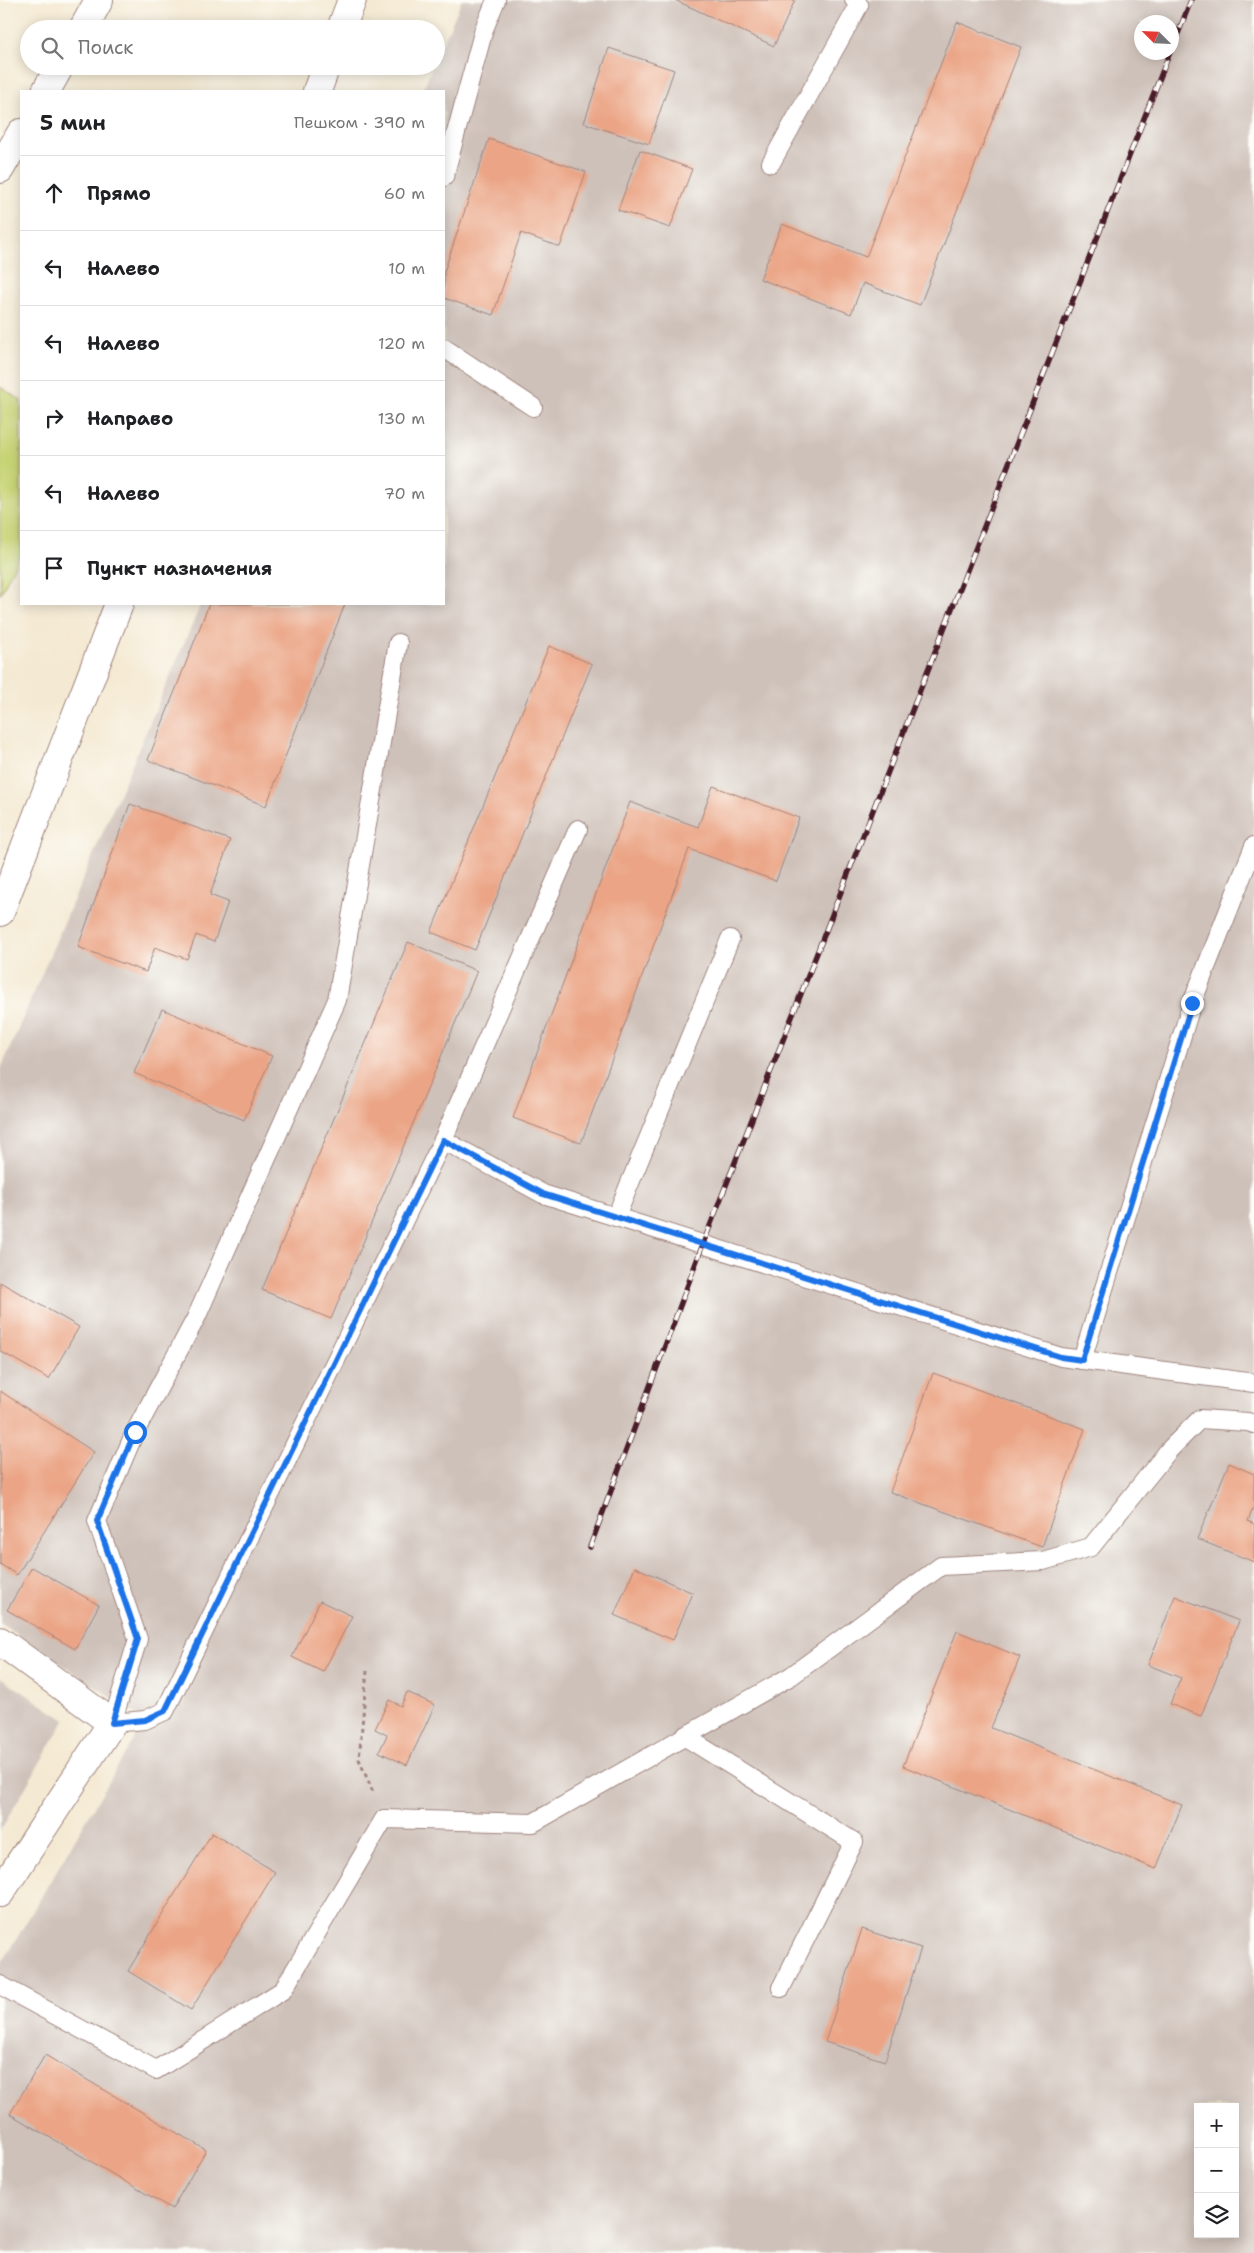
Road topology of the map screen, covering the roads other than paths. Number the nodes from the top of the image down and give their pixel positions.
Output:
1 (99, 0) edge
2 (352, 0) edge
3 (496, 0) edge
4 (854, 0) edge
5 (87, 20) edge
6 (344, 20) edge
7 (55, 75) edge
8 (323, 75) edge
9 (47, 90) edge
10 (317, 90) edge
11 (20, 135) edge
12 (771, 163) dead end
13 (0, 169) edge
14 (445, 173) edge
15 (445, 349) edge
16 (533, 407) dead end
17 (119, 605) edge
18 (398, 643) dead end
19 (578, 829) dead end
20 (1254, 846) edge
21 (0, 912) edge
22 (730, 939) dead end
23 (443, 1140) junction
24 (616, 1217) junction
25 (1082, 1360) junction
26 (1254, 1383) edge
27 (1254, 1424) edge
28 (0, 1641) edge
29 (112, 1723) junction
30 (684, 1736) junction
31 (0, 1893) edge
32 (0, 1985) edge
33 (781, 1988) dead end

1 - 5 street
2 - 6 street
3 - 14 lane
4 - 12 lane
7 - 9 street
8 - 10 street
11 - 13 street
15 - 16 lane
17 - 21 street
18 - 29 lane
19 - 23 lane
20 - 25 lane
22 - 24 lane
23 - 24 lane
23 - 29 lane
24 - 25 lane
25 - 26 lane
27 - 30 lane
28 - 29 street
29 - 31 street
30 - 32 lane
30 - 33 lane

